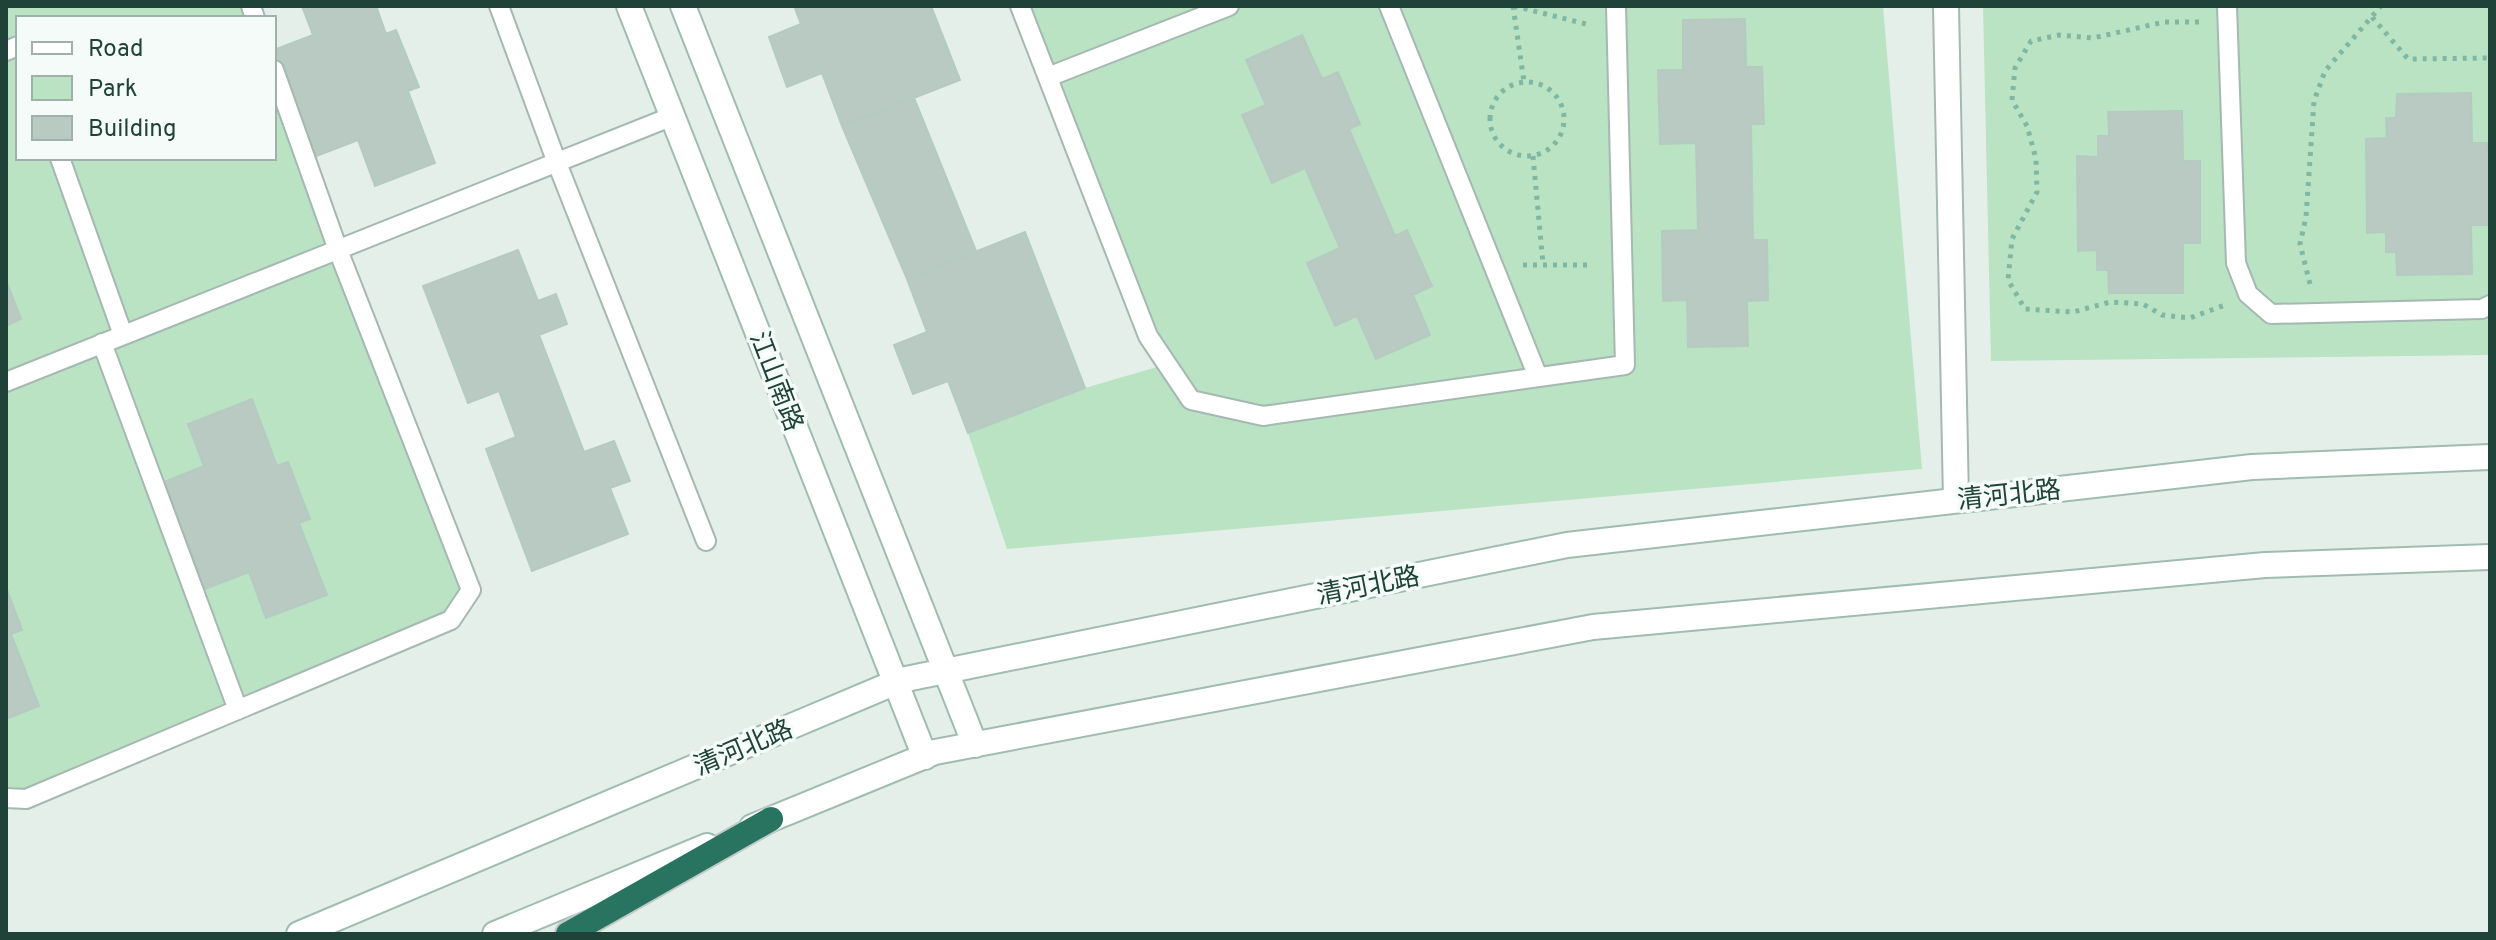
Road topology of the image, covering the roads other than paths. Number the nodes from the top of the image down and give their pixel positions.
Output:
1 (499, 6) edge
2 (629, 6) edge
3 (683, 6) edge
4 (1020, 6) edge
5 (1229, 6) edge
6 (1389, 6) edge
7 (1616, 6) edge
8 (1946, 6) edge
9 (2228, 14) edge
10 (276, 76) edge
11 (1048, 77) junction
12 (673, 116) junction
13 (61, 160) edge
14 (557, 163) junction
15 (338, 250) junction
16 (2490, 305) edge
17 (123, 335) junction
18 (102, 343) junction
19 (1538, 377) junction
20 (6, 382) edge
21 (2490, 457) edge
22 (1956, 500) junction
23 (706, 541) dead end
24 (2490, 557) edge
25 (946, 671) junction
26 (896, 683) junction
27 (238, 710) junction
28 (975, 745) junction
29 (925, 757) junction
30 (6, 798) edge
31 (771, 819) junction
32 (299, 934) edge
33 (495, 934) edge
34 (568, 934) edge

1 - 14 lane
2 - 12 main road, 江山南路
3 - 25 main road, 江山南路
4 - 11 lane
5 - 11 lane
6 - 19 lane
7 - 19 lane
8 - 22 main road
9 - 16 lane
10 - 15 lane
11 - 19 lane
12 - 14 lane
12 - 26 main road, 江山南路
13 - 17 lane
14 - 15 lane
14 - 23 lane
15 - 17 lane
15 - 27 lane
17 - 18 lane
18 - 20 lane
18 - 27 lane
21 - 22 main road, 清河北路
22 - 25 main road, 清河北路
24 - 28 main road
25 - 26 main road, 清河北路
25 - 28 main road, 江山南路
26 - 29 main road, 江山南路
26 - 32 main road, 清河北路
27 - 30 lane
28 - 29 main road
29 - 31 main road
31 - 33 main road
31 - 34 highway

